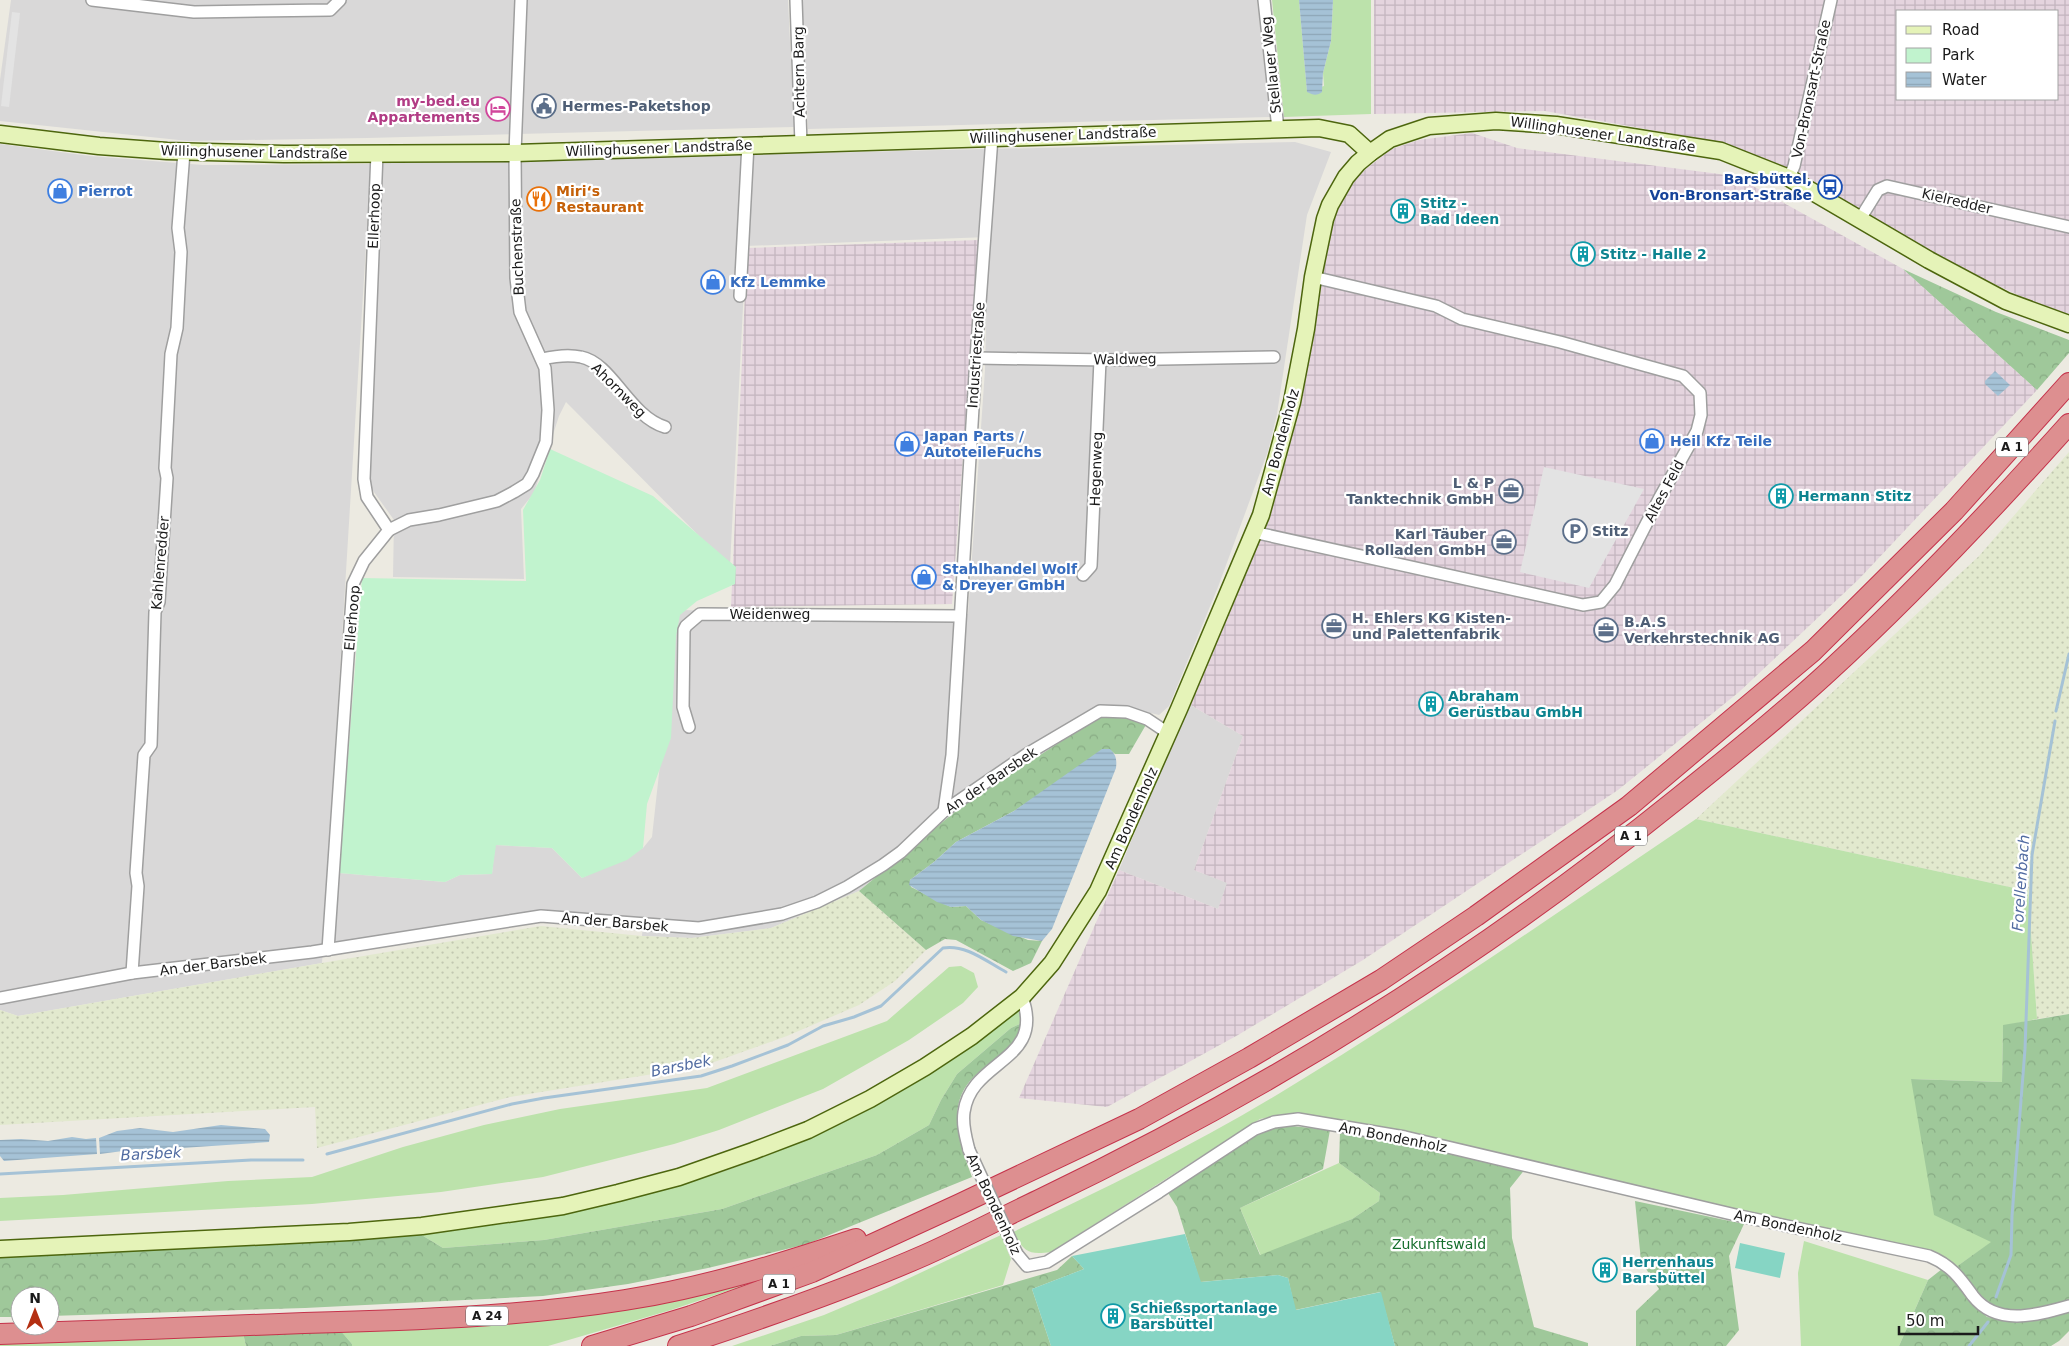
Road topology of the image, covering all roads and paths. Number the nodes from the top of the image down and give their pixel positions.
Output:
1 (92, 0) edge
2 (340, 0) edge
3 (521, 0) edge
4 (796, 0) edge
5 (1264, 0) edge
6 (1831, 0) edge
7 (1278, 129) junction
8 (0, 134) edge
9 (992, 137) junction
10 (748, 144) junction
11 (800, 144) junction
12 (184, 152) junction
13 (515, 152) junction
14 (377, 153) junction
15 (1370, 153) junction
16 (1788, 178) junction
17 (1860, 219) junction
18 (2069, 227) edge
19 (1313, 277) junction
20 (740, 296) dead end
21 (2069, 324) edge
22 (1274, 357) dead end
23 (976, 358) junction
24 (542, 359) junction
25 (1100, 360) junction
26 (2069, 383) edge
27 (2069, 424) edge
28 (665, 427) dead end
29 (389, 530) junction
30 (1253, 532) junction
31 (1083, 576) dead end
32 (960, 616) junction
33 (689, 727) dead end
34 (1168, 733) junction
35 (944, 811) junction
36 (328, 950) junction
37 (132, 973) junction
38 (1022, 997) junction
39 (0, 998) edge
40 (960, 1204) junction
41 (0, 1249) edge
42 (2069, 1306) edge
43 (0, 1334) edge
44 (592, 1346) edge
45 (678, 1346) edge

1 - 2 street
3 - 13 street, Buchenstraße
4 - 11 street, Achtern Barg
5 - 7 street, Stellauer Weg
6 - 16 street, Von-Bronsart-Straße
7 - 9 main road, Willinghusener Landstraße
7 - 15 main road, Willinghusener Landstraße
8 - 12 main road, Willinghusener Landstraße
9 - 11 main road, Willinghusener Landstraße
9 - 23 street, Industriestraße
10 - 11 main road, Willinghusener Landstraße
10 - 13 main road, Willinghusener Landstraße
10 - 20 street
12 - 14 main road, Willinghusener Landstraße
12 - 37 street, Kahlenredder
13 - 14 main road, Willinghusener Landstraße
13 - 24 street, Buchenstraße
14 - 29 street, Ellerhoop
15 - 16 main road, Willinghusener Landstraße
15 - 19 main road, Am Bondenholz
16 - 17 main road, Willinghusener Landstraße
17 - 18 street, Kielredder
17 - 21 main road, Willinghusener Landstraße
19 - 30 main road, Am Bondenholz
19 - 30 street, Altes Feld
22 - 25 street, Waldweg
23 - 25 street, Waldweg
23 - 32 street, Industriestraße
24 - 28 street, Ahornweg
24 - 29 street, Buchenstraße
25 - 31 street, Hegenweg
26 - 40 highway, A 1
27 - 45 highway, A 1
29 - 36 street, Ellerhoop
30 - 34 main road, Am Bondenholz
32 - 33 street, Weidenweg
32 - 35 street, Industriestraße
34 - 35 street, An der Barsbek
34 - 38 main road, Am Bondenholz
35 - 36 street, An der Barsbek
36 - 37 street, An der Barsbek
37 - 39 street, An der Barsbek
38 - 41 main road
38 - 42 street, Am Bondenholz, bridge
40 - 43 highway, A 24
40 - 44 highway, A 1

